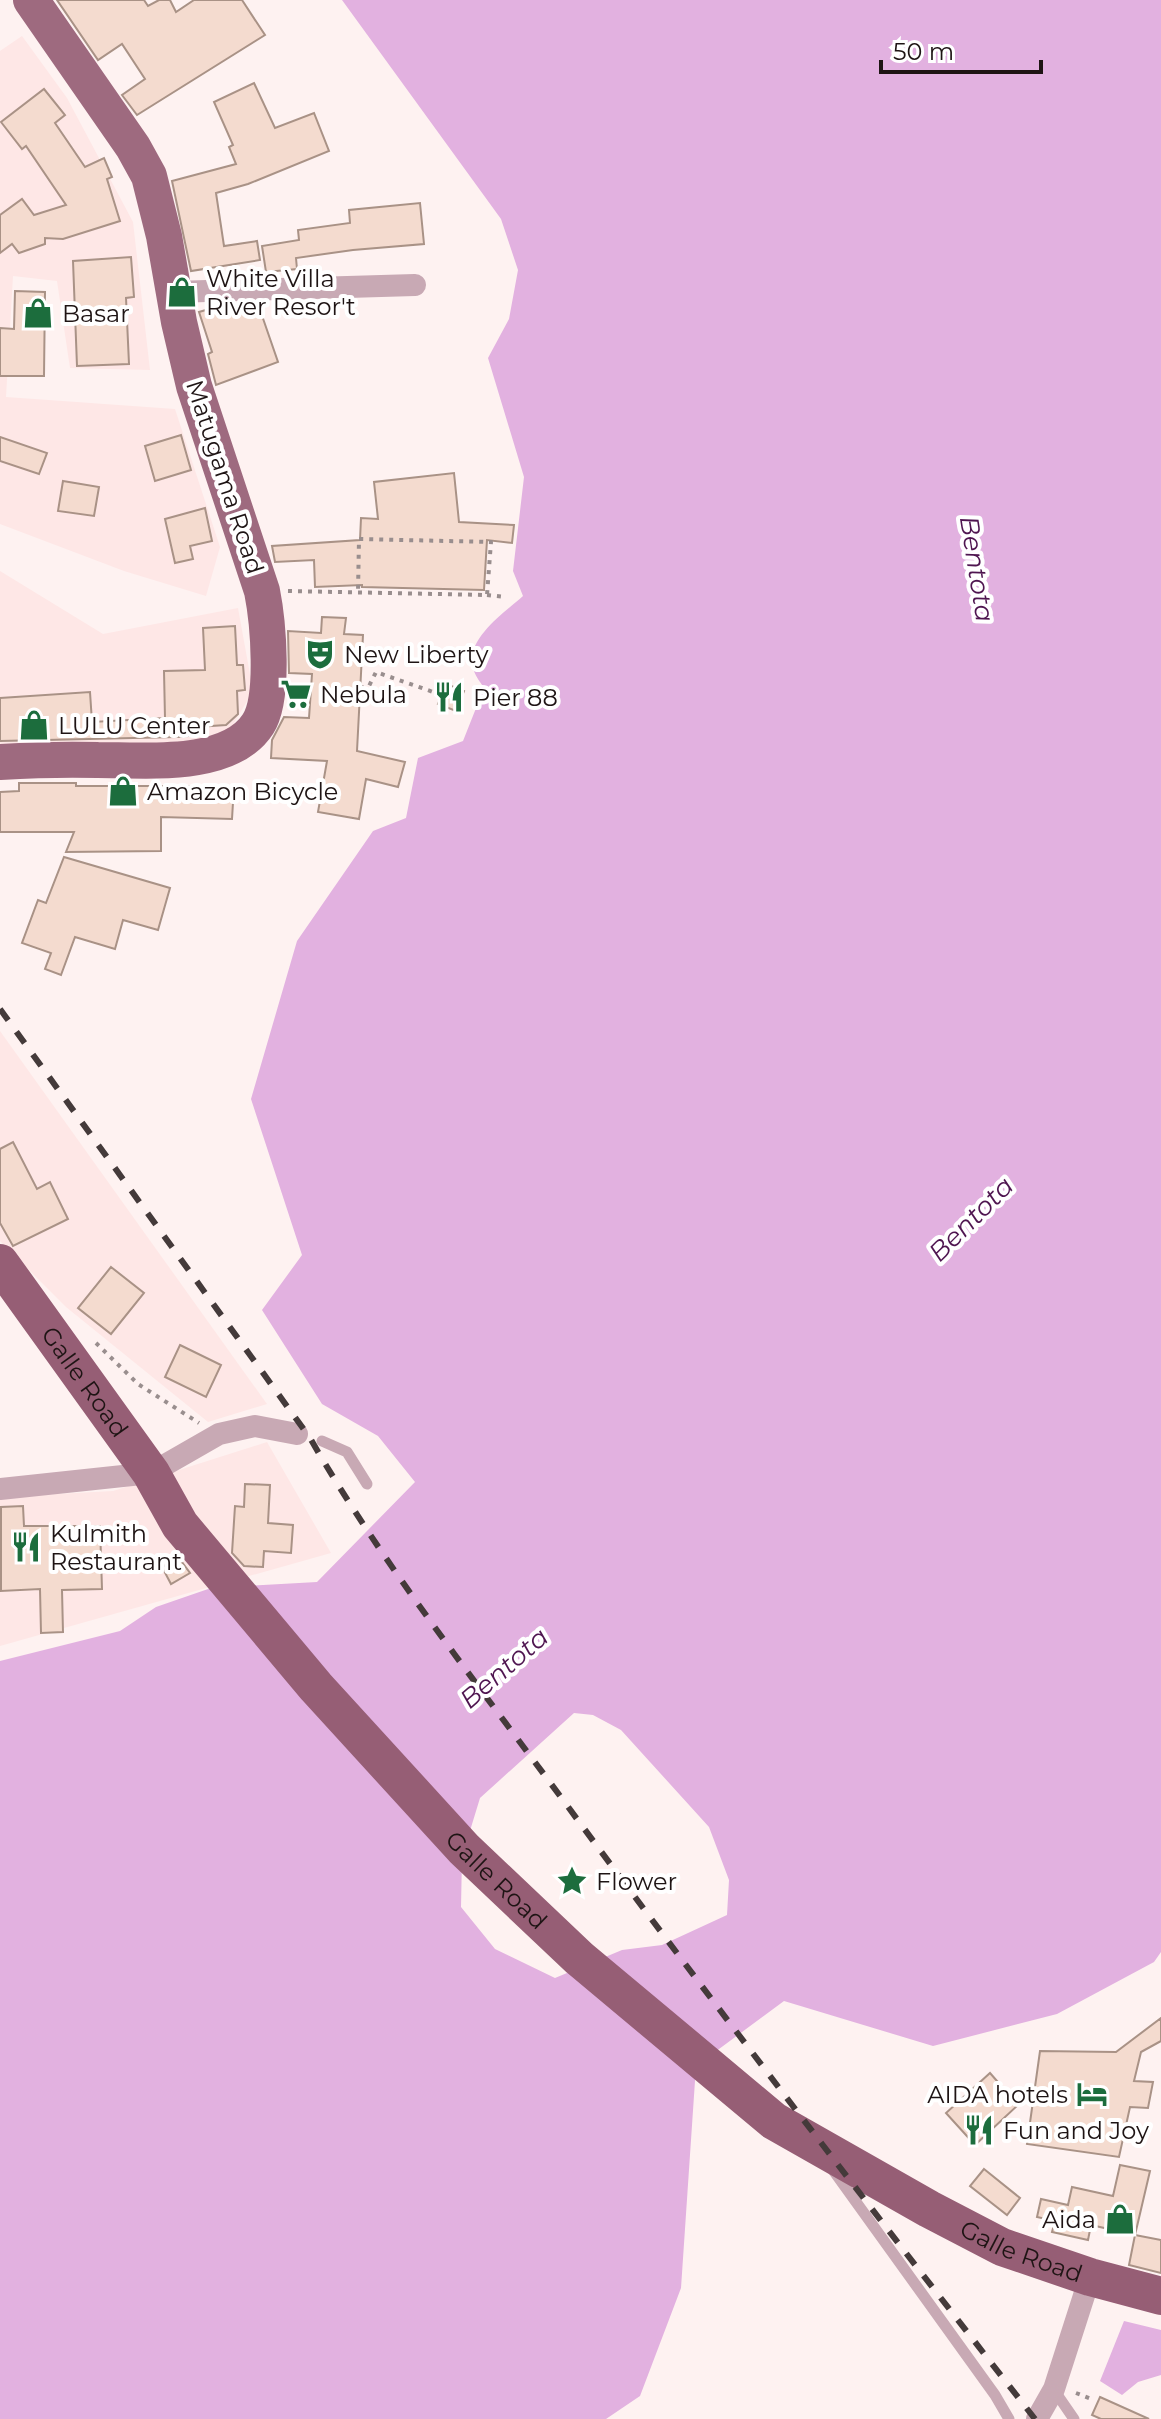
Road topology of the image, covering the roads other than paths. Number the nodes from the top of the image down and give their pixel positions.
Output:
1 (31, 0) edge
2 (415, 285) dead end
3 (174, 292) junction
4 (0, 762) edge
5 (0, 1263) edge
6 (297, 1434) dead end
7 (322, 1441) dead end
8 (151, 1473) junction
9 (367, 1484) dead end
10 (0, 1489) edge
11 (774, 2121) junction
12 (1090, 2277) junction
13 (1161, 2296) edge
14 (1062, 2390) junction
15 (1009, 2419) edge
16 (1037, 2419) edge
17 (1074, 2419) edge

1 - 3 main road, Matugama Road
2 - 3 street
3 - 4 main road, Matugama Road
5 - 8 highway, Galle Road
6 - 8 street
7 - 9 lane
8 - 10 street
8 - 11 highway, Galle Road
11 - 12 highway, Galle Road
11 - 15 lane
12 - 13 highway, Galle Road
12 - 14 street
14 - 16 street
14 - 17 lane

